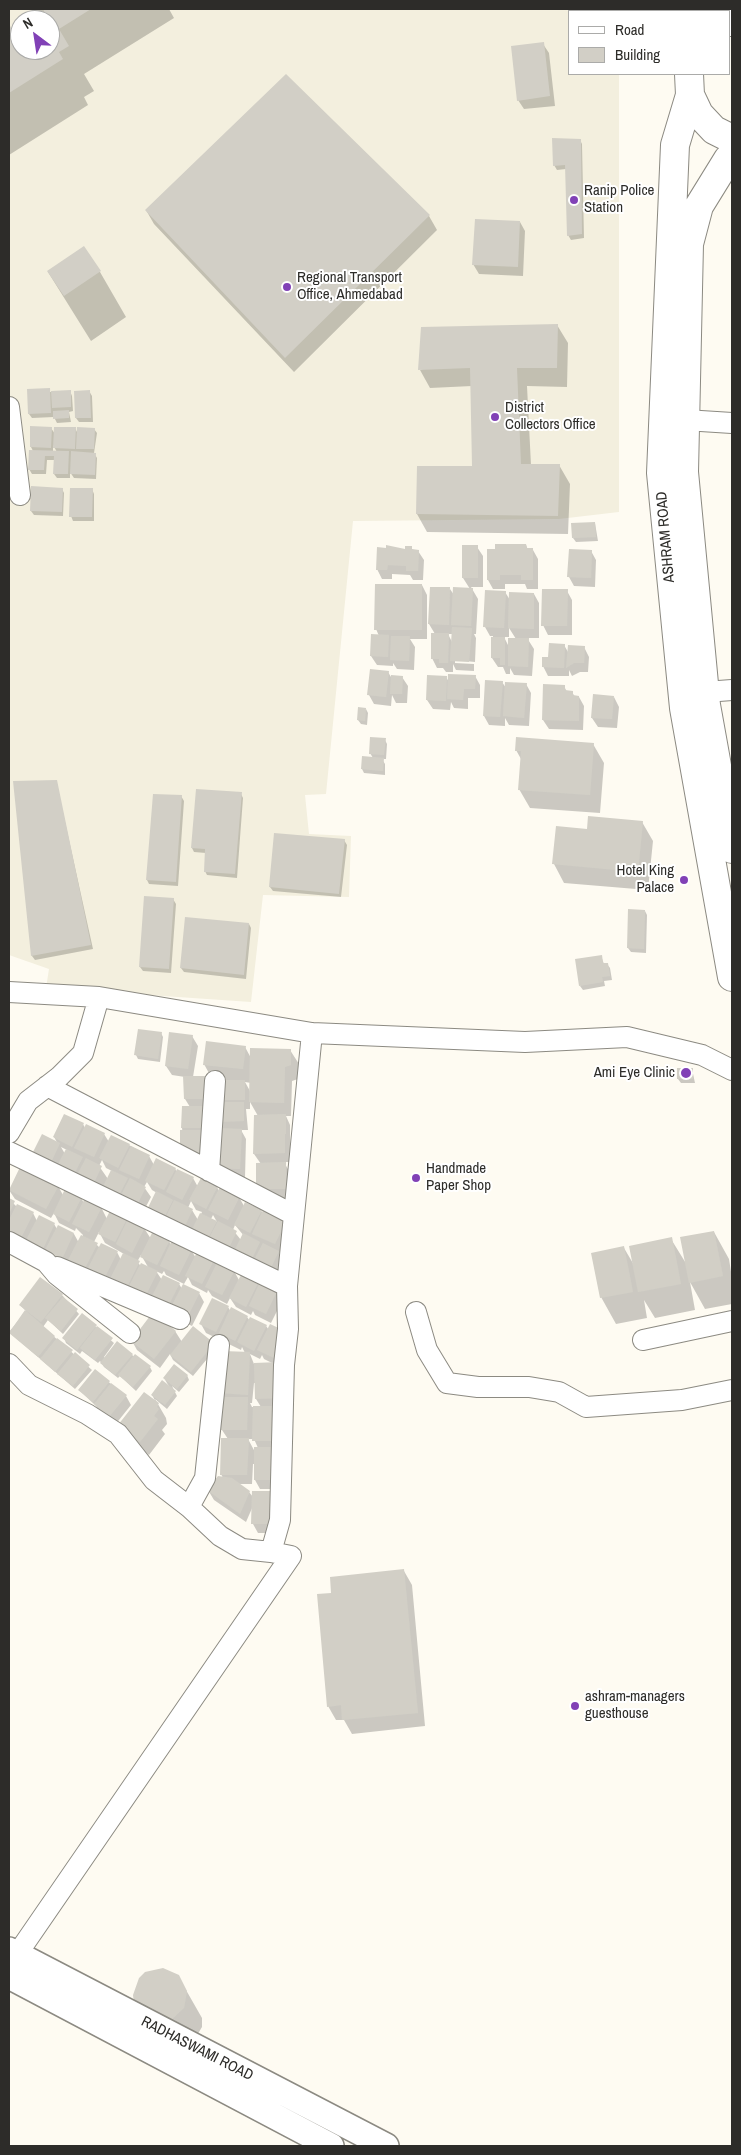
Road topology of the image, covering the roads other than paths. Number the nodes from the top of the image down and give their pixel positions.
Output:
1 (690, 84) edge
2 (732, 139) edge
3 (732, 156) edge
4 (9, 407) edge
5 (686, 420) junction
6 (732, 423) edge
7 (20, 495) dead end
8 (732, 690) edge
9 (694, 693) junction
10 (732, 849) edge
11 (732, 977) edge
12 (9, 992) edge
13 (99, 997) junction
14 (312, 1032) junction
15 (732, 1070) edge
16 (215, 1081) dead end
17 (47, 1086) junction
18 (9, 1133) edge
19 (9, 1152) edge
20 (209, 1171) junction
21 (294, 1215) junction
22 (9, 1242) edge
23 (46, 1262) junction
24 (287, 1286) junction
25 (416, 1312) dead end
26 (180, 1319) dead end
27 (732, 1321) edge
28 (130, 1333) dead end
29 (643, 1340) dead end
30 (219, 1345) dead end
31 (9, 1364) edge
32 (732, 1390) edge
33 (189, 1507) junction
34 (271, 1552) junction
35 (11, 1962) edge
36 (331, 2146) edge
37 (386, 2146) edge

1 - 2 main road
1 - 9 main road, ASHRAM ROAD
3 - 5 main road, ASHRAM ROAD
4 - 7 street
5 - 6 street
5 - 9 main road, ASHRAM ROAD
8 - 9 street
9 - 10 main road, ASHRAM ROAD
9 - 11 main road, ASHRAM ROAD
12 - 13 street
13 - 14 street
13 - 17 street
14 - 15 street
14 - 21 street
16 - 20 street
17 - 18 street
17 - 20 street
19 - 24 street
20 - 21 street
21 - 24 street
22 - 23 street
23 - 26 street
23 - 28 street
24 - 34 street
25 - 32 street
27 - 29 street
30 - 33 street
31 - 33 street
33 - 34 street
34 - 35 street
35 - 36 street, RADHASWAMI ROAD
35 - 37 street, RADHASWAMI ROAD

